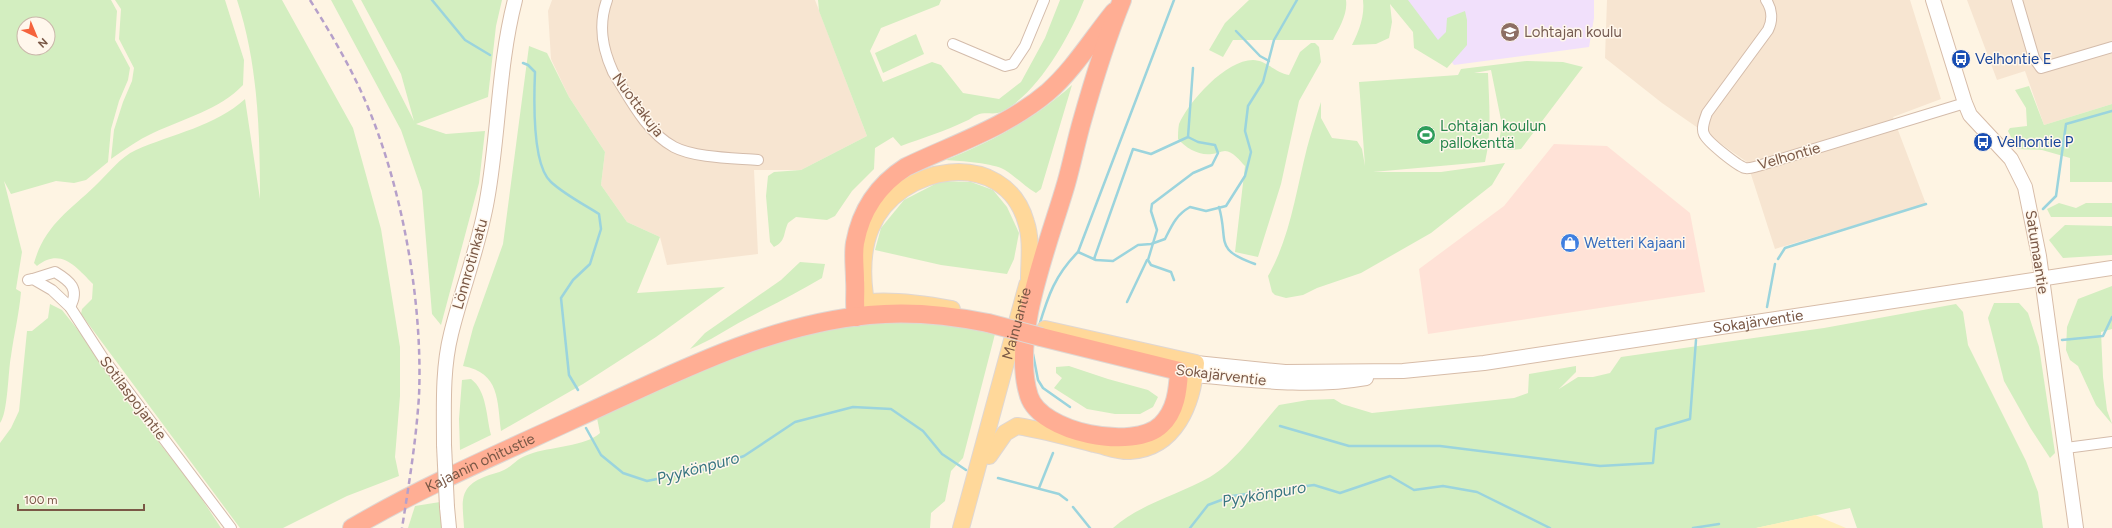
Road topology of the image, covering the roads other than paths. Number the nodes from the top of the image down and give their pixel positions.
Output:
1 (515, 0) edge
2 (607, 0) edge
3 (1044, 0) edge
4 (1766, 0) edge
5 (1933, 0) edge
6 (2016, 0) edge
7 (1122, 2) edge
8 (953, 44) dead end
9 (2112, 47) edge
10 (1965, 103) junction
11 (1082, 121) junction
12 (758, 160) dead end
13 (2112, 268) edge
14 (2042, 278) junction
15 (1029, 279) junction
16 (70, 307) junction
17 (861, 309) junction
18 (1029, 312) junction
19 (1189, 367) junction
20 (2112, 442) edge
21 (2066, 448) junction
22 (989, 456) junction
23 (231, 528) edge
24 (352, 528) edge
25 (449, 528) edge
26 (961, 528) edge
27 (968, 528) edge
28 (2076, 528) edge

1 - 25 street, Lönnrotinkatu, bridge
2 - 12 street, Nuottakuja
3 - 8 street
4 - 10 street, Velhontie
5 - 10 street, Satumaantie
6 - 9 street
7 - 11 highway, Mainuantie
7 - 17 highway
10 - 14 street, Satumaantie
11 - 15 main road, Mainuantie
11 - 18 highway, Mainuantie
13 - 14 street, Sokajärventie
14 - 19 street, Sokajärventie
14 - 21 street, Satumaantie
15 - 17 main road
15 - 26 main road, Mainuantie
16 - 16 street, Sotilaspojantie
16 - 23 street, Sotilaspojantie
17 - 19 highway, Sokajärventie, bridge
17 - 24 highway, Kajaanin ohitustie
18 - 19 highway
18 - 22 main road, Mainuantie
19 - 22 main road
20 - 21 street
21 - 28 street, Satumaantie
22 - 27 main road, Mainuantie

